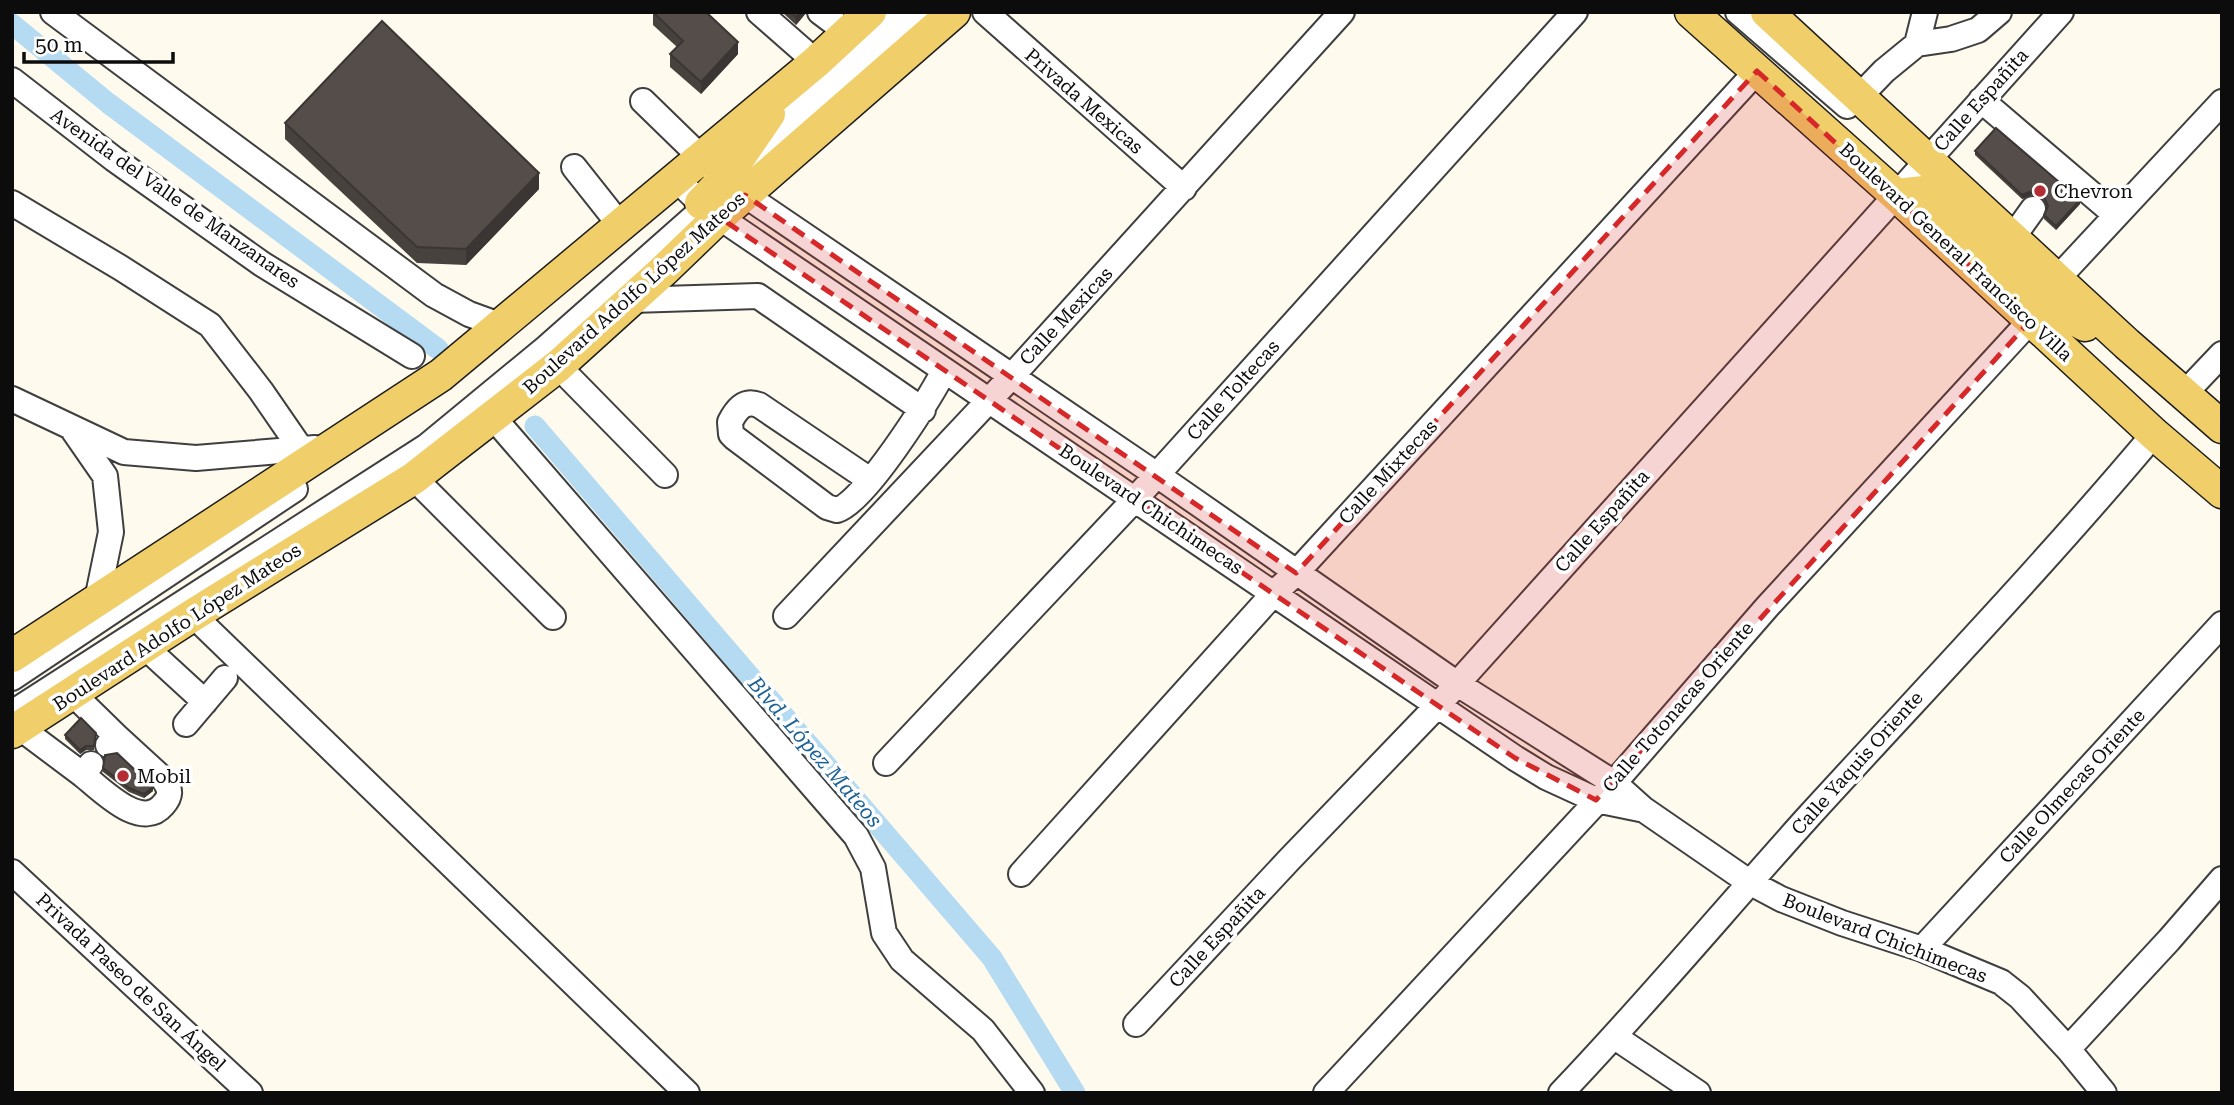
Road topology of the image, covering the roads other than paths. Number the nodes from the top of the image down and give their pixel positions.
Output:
1 (53, 12) edge
2 (759, 12) edge
3 (820, 12) edge
4 (894, 12) edge
5 (926, 12) edge
6 (954, 12) edge
7 (985, 12) edge
8 (1342, 12) edge
9 (1575, 12) edge
10 (1691, 12) edge
11 (1715, 12) edge
12 (1738, 12) edge
13 (1767, 12) edge
14 (1925, 12) edge
15 (1999, 12) edge
16 (2061, 12) edge
17 (860, 20) edge
18 (1917, 44) junction
19 (816, 62) junction
20 (1757, 71) junction
21 (12, 80) edge
22 (780, 91) junction
23 (1859, 97) junction
24 (1981, 100) junction
25 (643, 101) dead end
26 (2222, 102) edge
27 (752, 140) junction
28 (574, 167) dead end
29 (724, 178) junction
30 (1912, 180) junction
31 (1184, 188) junction
32 (697, 199) junction
33 (12, 203) edge
34 (2033, 209) dead end
35 (2116, 215) junction
36 (620, 225) junction
37 (2013, 237) junction
38 (2058, 278) junction
39 (632, 300) junction
40 (2030, 321) junction
41 (502, 326) junction
42 (2094, 329) junction
43 (2127, 344) junction
44 (2222, 354) edge
45 (412, 356) dead end
46 (558, 366) junction
47 (944, 371) junction
48 (1011, 377) junction
49 (2184, 394) junction
50 (12, 399) edge
51 (988, 400) junction
52 (923, 410) junction
53 (492, 416) junction
54 (71, 426) junction
55 (2222, 427) edge
56 (2154, 434) junction
57 (2222, 439) edge
58 (333, 447) junction
59 (301, 449) junction
60 (665, 475) dead end
61 (1157, 475) junction
62 (2222, 475) edge
63 (414, 478) junction
64 (870, 481) junction
65 (2222, 492) edge
66 (1136, 498) junction
67 (1296, 573) junction
68 (1275, 593) junction
69 (97, 600) junction
70 (192, 615) junction
71 (786, 616) dead end
72 (553, 617) dead end
73 (2222, 624) edge
74 (144, 646) junction
75 (12, 656) edge
76 (12, 678) edge
77 (225, 678) dead end
78 (1456, 683) junction
79 (72, 693) junction
80 (205, 702) junction
81 (1439, 704) junction
82 (15, 724) edge
83 (187, 724) dead end
84 (886, 763) dead end
85 (1605, 792) junction
86 (12, 872) edge
87 (1021, 874) dead end
88 (2222, 879) edge
89 (1749, 882) junction
90 (1922, 949) junction
91 (1136, 1024) dead end
92 (1615, 1037) junction
93 (2068, 1049) junction
94 (250, 1093) edge
95 (687, 1093) edge
96 (1032, 1093) edge
97 (1326, 1093) edge
98 (1561, 1093) edge
99 (1698, 1093) edge
100 (2104, 1093) edge

1 - 41 street
2 - 19 street
3 - 17 street
4 - 27 street
5 - 29 street
6 - 29 main road, Boulevard Adolfo López Mateos
7 - 31 street, Privada Mexicas
8 - 31 street, Calle Mexicas
9 - 61 street, Calle Toltecas
10 - 20 main road, Boulevard General Francisco Villa
11 - 30 street
12 - 30 street
13 - 23 main road, Boulevard General Francisco Villa
14 - 18 street
15 - 18 street
16 - 24 street, Calle Españita
17 - 19 main road, Boulevard Adolfo López Mateos
18 - 23 street
19 - 22 main road, Boulevard Adolfo López Mateos
20 - 30 main road, Boulevard General Francisco Villa
20 - 67 street, Calle Mixtecas
21 - 45 street, Avenida del Valle de Manzanares
22 - 27 main road
22 - 29 main road, Boulevard Adolfo López Mateos
23 - 30 main road, Boulevard General Francisco Villa
24 - 30 street, Calle Españita
24 - 35 street
25 - 29 street, Boulevard Chichimecas
26 - 35 street
27 - 29 main road
28 - 36 street
29 - 32 main road, Boulevard Adolfo López Mateos
29 - 32 main road, Boulevard Adolfo López Mateos
29 - 48 street, Boulevard Chichimecas
30 - 37 main road, Boulevard General Francisco Villa
30 - 40 main road, Boulevard General Francisco Villa
30 - 42 main road
30 - 62 street
30 - 78 street, Calle Españita
31 - 48 street, Calle Mexicas
32 - 36 main road, Boulevard Adolfo López Mateos
32 - 39 main road, Boulevard Adolfo López Mateos
32 - 47 street, Boulevard Chichimecas
32 - 76 street
32 - 82 street
33 - 59 street
34 - 37 street
35 - 38 street
36 - 41 main road, Boulevard Adolfo López Mateos
37 - 38 main road, Boulevard General Francisco Villa
38 - 43 main road, Boulevard General Francisco Villa
39 - 46 main road, Boulevard Adolfo López Mateos
39 - 52 street
40 - 56 main road, Boulevard General Francisco Villa
40 - 85 street, Calle Totonacas Oriente
41 - 58 main road, Boulevard Adolfo López Mateos
42 - 43 main road
42 - 57 street
43 - 49 main road, Boulevard General Francisco Villa
44 - 49 street
46 - 53 main road, Boulevard Adolfo López Mateos
46 - 60 street
47 - 51 street, Boulevard Chichimecas
47 - 52 street
48 - 51 street, Calle Mexicas
48 - 61 street, Boulevard Chichimecas
49 - 55 main road, Boulevard General Francisco Villa
50 - 54 street
51 - 66 street, Boulevard Chichimecas
51 - 71 street, Calle Mexicas
52 - 64 street
53 - 63 main road, Boulevard Adolfo López Mateos
53 - 96 street
54 - 59 street
54 - 69 street
56 - 65 main road, Boulevard General Francisco Villa
56 - 89 street, Calle Yaquis Oriente
58 - 59 street
58 - 69 main road, Boulevard Adolfo López Mateos
61 - 66 street, Calle Toltecas
61 - 67 street, Boulevard Chichimecas
63 - 70 main road, Boulevard Adolfo López Mateos
63 - 72 street
64 - 64 street
66 - 68 street, Boulevard Chichimecas
66 - 84 street, Calle Toltecas
67 - 68 street, Calle Mixtecas
67 - 78 street, Boulevard Chichimecas
68 - 81 street, Boulevard Chichimecas
68 - 87 street, Calle Mixtecas
69 - 75 main road, Boulevard Adolfo López Mateos
70 - 74 main road, Boulevard Adolfo López Mateos
70 - 95 street
73 - 90 street, Calle Olmecas Oriente
74 - 79 main road, Boulevard Adolfo López Mateos
74 - 80 street
77 - 80 street
78 - 81 street, Calle Españita
78 - 85 street, Boulevard Chichimecas
79 - 82 main road, Boulevard Adolfo López Mateos
79 - 82 street
80 - 83 street
81 - 85 street, Boulevard Chichimecas
81 - 91 street, Calle Españita
85 - 89 street, Boulevard Chichimecas
85 - 97 street, Calle Totonacas Oriente
86 - 94 street, Privada Paseo de San Ángel
88 - 93 street
89 - 90 street, Boulevard Chichimecas
89 - 92 street, Calle Yaquis Oriente
90 - 93 street, Boulevard Chichimecas
92 - 98 street, Calle Yaquis Oriente
92 - 99 street
93 - 100 street, Boulevard Chichimecas

